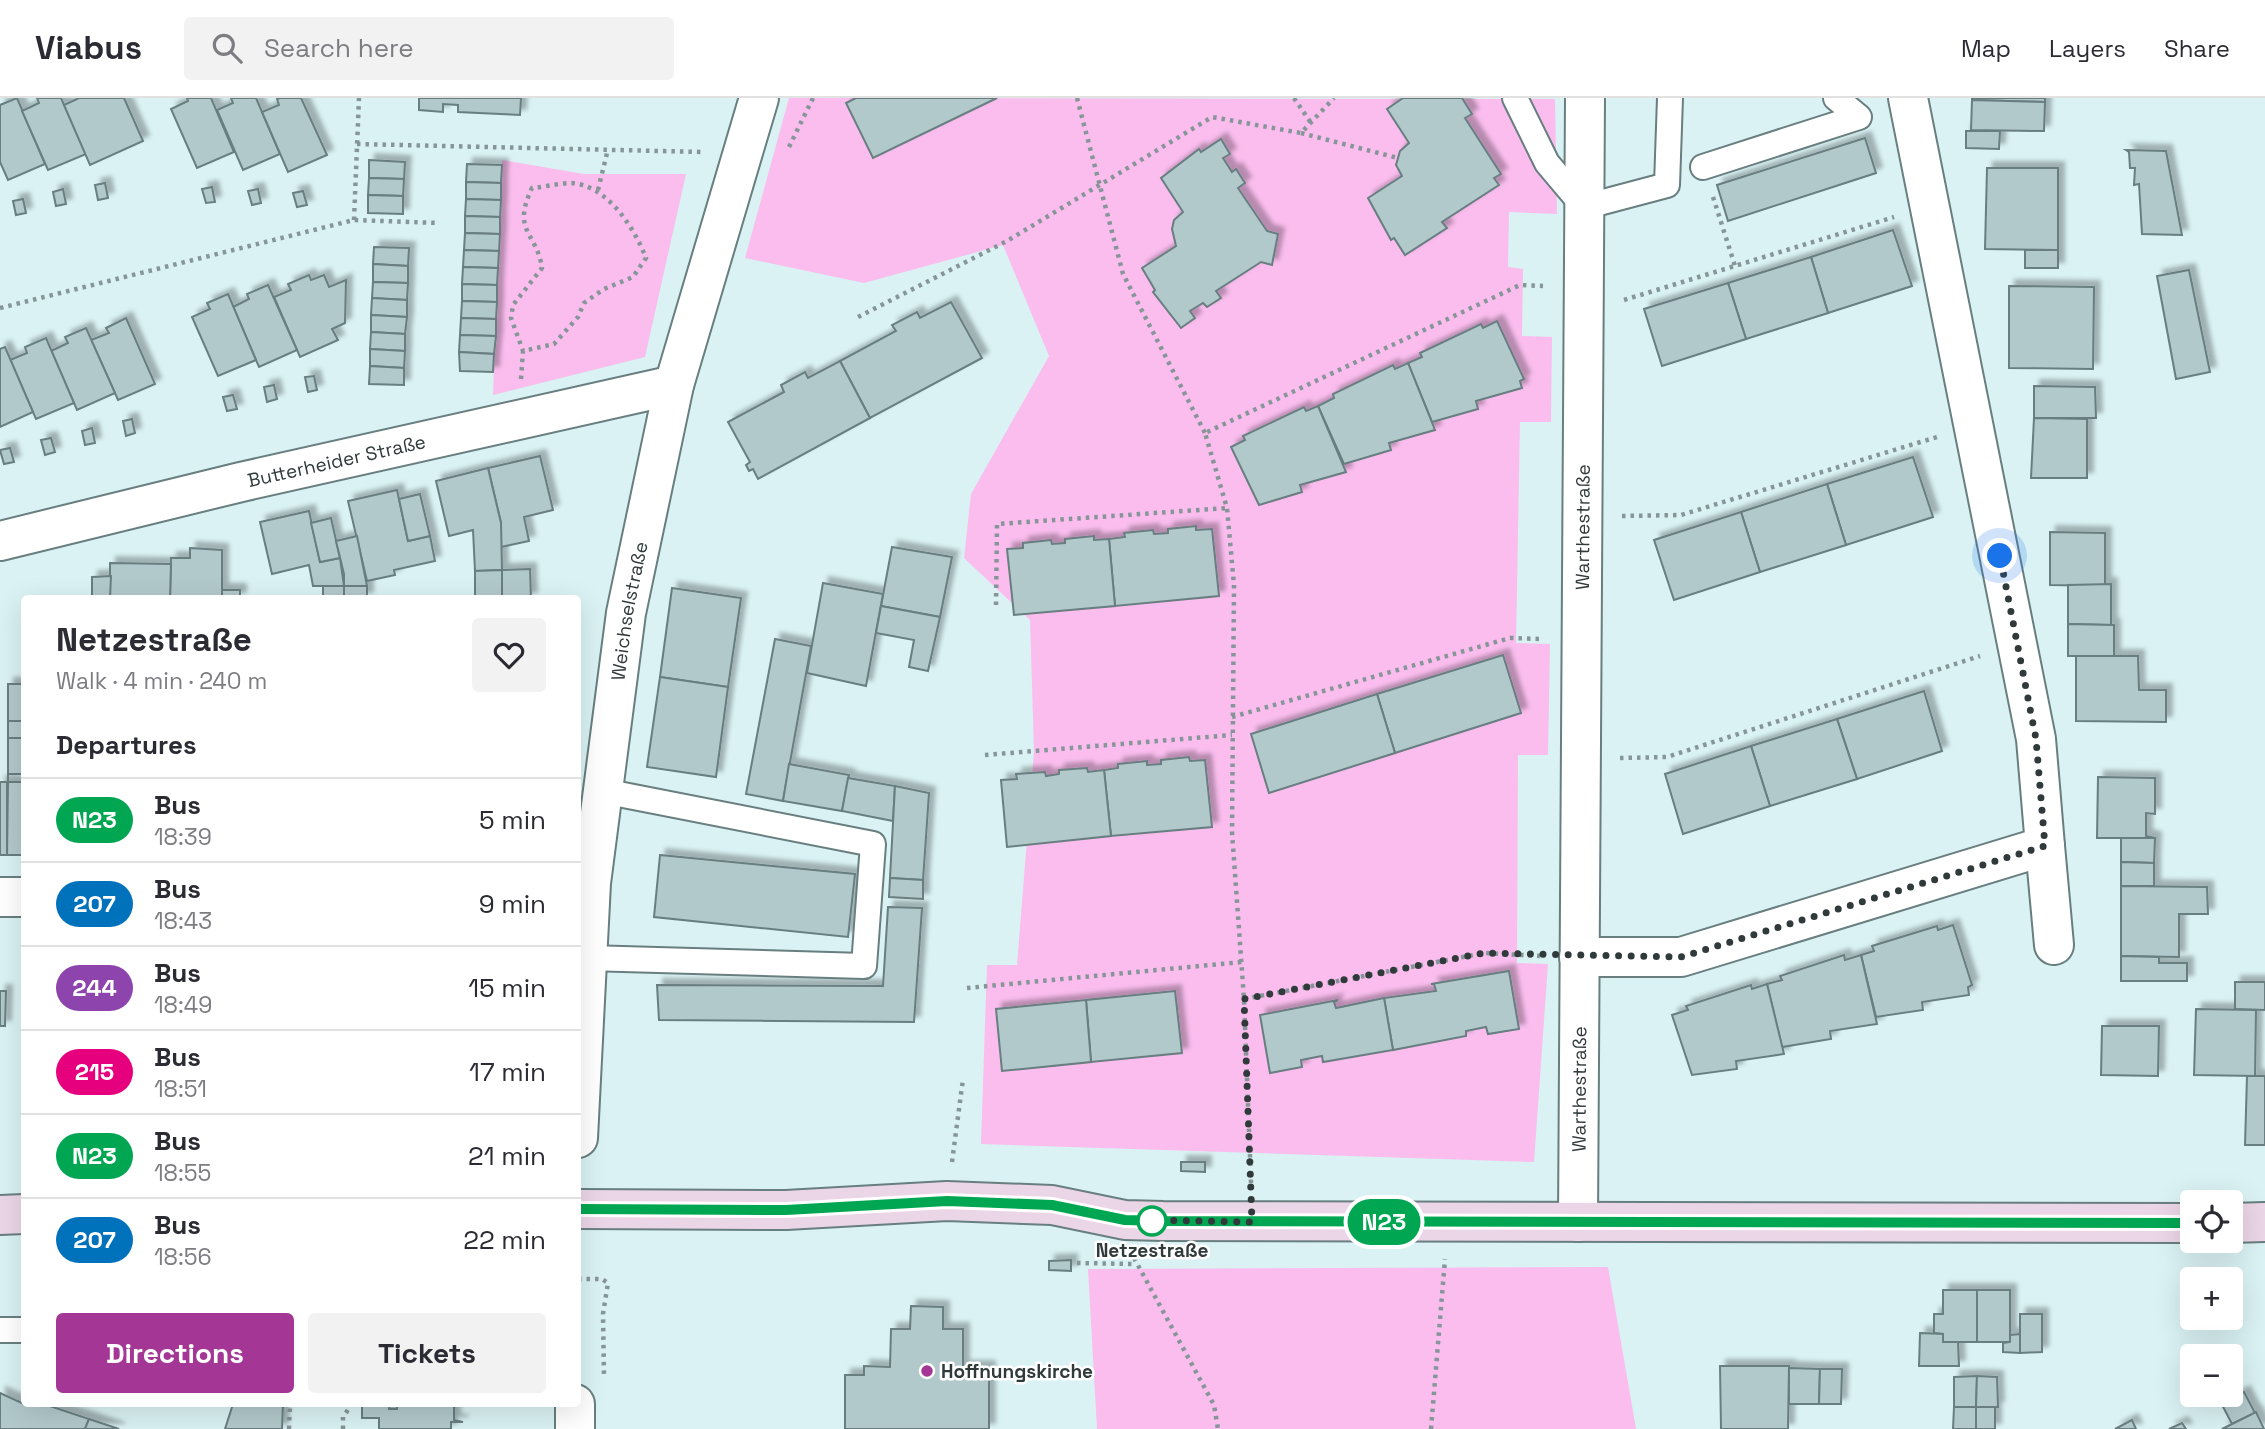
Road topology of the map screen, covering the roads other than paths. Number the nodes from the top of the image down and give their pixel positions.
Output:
1 (759, 98) edge
2 (1515, 98) edge
3 (1585, 98) edge
4 (1670, 98) edge
5 (1836, 98) edge
6 (1908, 98) edge
7 (1703, 167) road end
8 (1584, 207) junction
9 (674, 385) junction
10 (0, 541) edge
11 (603, 791) junction
12 (2045, 846) junction
13 (0, 897) edge
14 (21, 897) edge
15 (2054, 945) dead end
16 (1580, 957) junction
17 (587, 958) junction
18 (581, 1078) edge
19 (581, 1209) edge
20 (21, 1214) edge
21 (0, 1215) edge
22 (1578, 1222) junction
23 (2265, 1222) edge
24 (2180, 1223) edge
25 (2243, 1223) edge
26 (0, 1330) edge
27 (21, 1330) edge
28 (575, 1407) edge
29 (575, 1429) edge

1 - 9 street, Weichselstraße
2 - 8 lane
3 - 8 street, Warthestraße
4 - 8 lane
5 - 7 lane
6 - 12 street
8 - 16 street, Warthestraße
9 - 10 street, Butterheider Straße
9 - 11 street, Weichselstraße
11 - 17 street, Weichselstraße
11 - 17 lane
12 - 15 street
12 - 16 street
13 - 14 street
16 - 22 street, Warthestraße
17 - 18 street, Weichselstraße
19 - 22 main road
20 - 21 main road
22 - 24 main road
23 - 25 main road
26 - 27 lane
28 - 29 street

